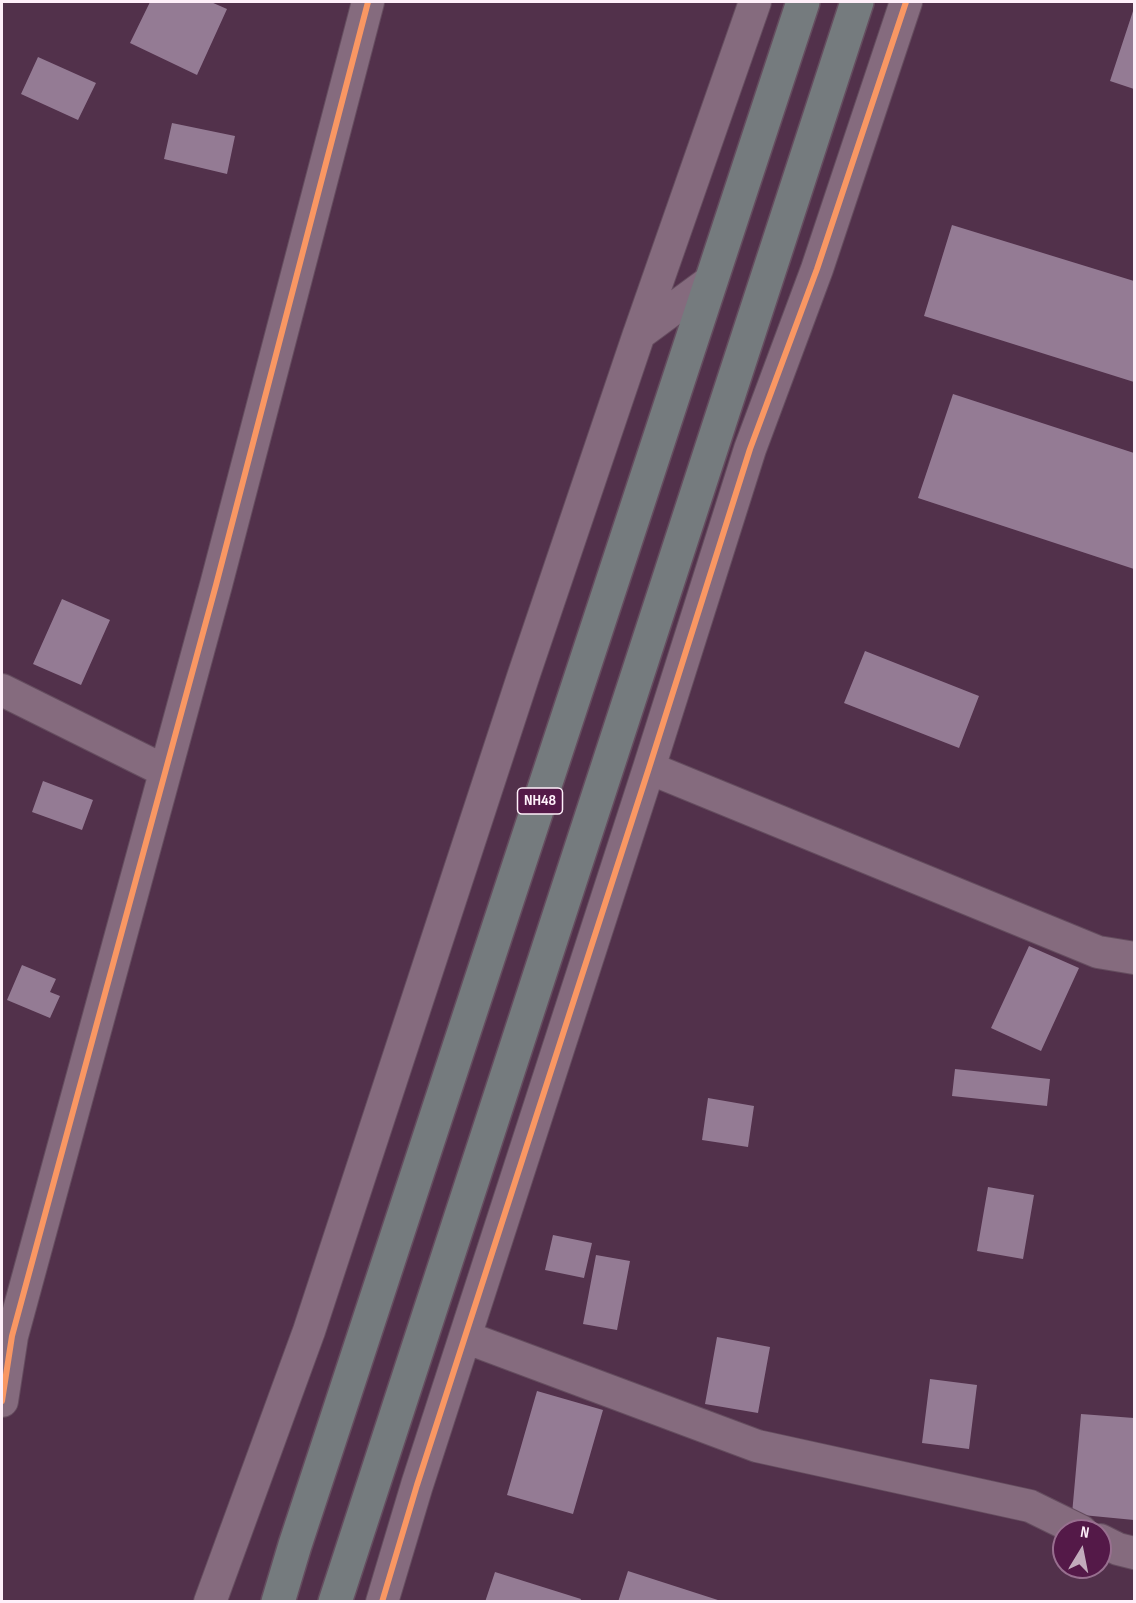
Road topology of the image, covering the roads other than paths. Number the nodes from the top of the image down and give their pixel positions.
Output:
1 (368, 2) edge
2 (755, 2) edge
3 (803, 2) edge
4 (857, 2) edge
5 (906, 2) edge
6 (711, 281) junction
7 (639, 334) junction
8 (2, 690) edge
9 (649, 768) junction
10 (165, 771) junction
11 (1134, 958) edge
12 (465, 1337) junction
13 (2, 1401) edge
14 (1057, 1519) edge
15 (1112, 1546) edge
16 (1134, 1552) edge
17 (210, 1602) edge
18 (278, 1602) edge
19 (335, 1602) edge
20 (382, 1602) edge

1 - 10 street
2 - 7 street
3 - 6 highway, NH48
4 - 19 highway
5 - 9 street
6 - 7 street
6 - 18 highway, NH48
7 - 17 street
8 - 10 street
9 - 11 street
9 - 12 street
10 - 13 street
12 - 14 street
12 - 20 street
15 - 16 street

